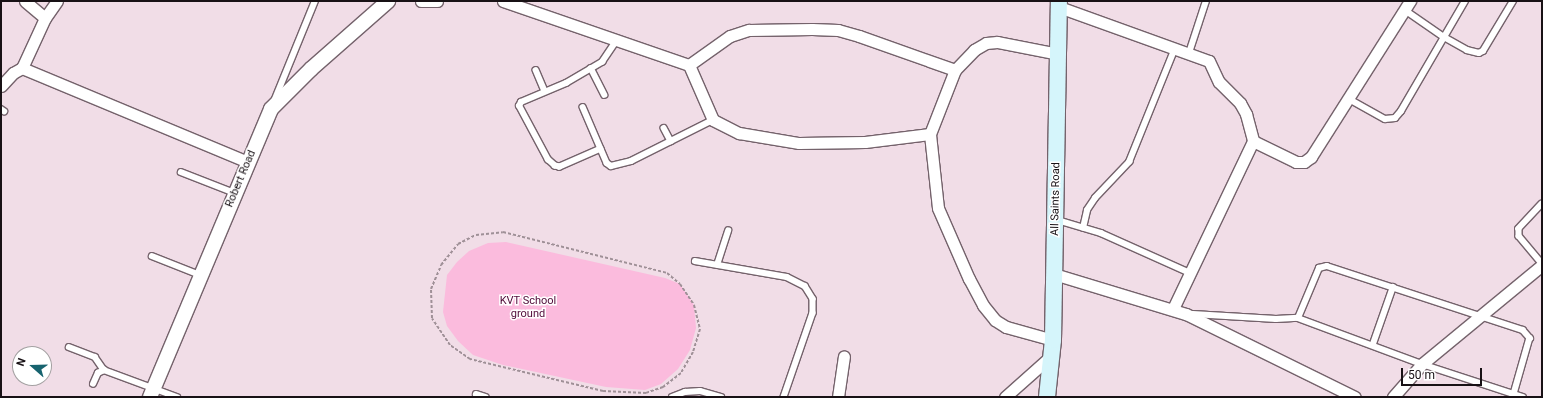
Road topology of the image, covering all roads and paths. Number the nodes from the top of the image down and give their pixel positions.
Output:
1 (25, 1) edge
2 (57, 1) edge
3 (315, 1) edge
4 (388, 1) edge
5 (421, 1) edge
6 (437, 1) edge
7 (503, 1) edge
8 (1206, 1) edge
9 (1465, 1) edge
10 (1513, 1) edge
11 (1059, 4) edge
12 (1408, 6) edge
13 (45, 18) junction
14 (1444, 37) junction
15 (616, 42) junction
16 (1175, 48) junction
17 (1189, 53) junction
18 (1059, 54) junction
19 (689, 65) junction
20 (22, 68) junction
21 (591, 68) junction
22 (536, 70) dead end
23 (955, 70) junction
24 (1, 86) edge
25 (545, 91) junction
26 (606, 95) dead end
27 (1349, 99) junction
28 (583, 107) dead end
29 (271, 109) junction
30 (713, 120) junction
31 (664, 128) dead end
32 (930, 134) junction
33 (671, 141) junction
34 (1253, 141) junction
35 (601, 149) junction
36 (248, 162) junction
37 (181, 172) dead end
38 (235, 193) junction
39 (1542, 204) edge
40 (1055, 220) junction
41 (1083, 228) junction
42 (728, 230) dead end
43 (152, 256) dead end
44 (695, 262) dead end
45 (1542, 264) edge
46 (717, 265) junction
47 (1190, 273) junction
48 (1054, 274) junction
49 (201, 275) junction
50 (1393, 288) junction
51 (1173, 309) junction
52 (1186, 314) junction
53 (1479, 316) junction
54 (1298, 318) junction
55 (1053, 340) junction
56 (1373, 344) junction
57 (69, 347) dead end
58 (844, 356) dead end
59 (1050, 357) junction
60 (1422, 364) junction
61 (104, 370) junction
62 (94, 384) dead end
63 (602, 391) joint
64 (152, 392) edge
65 (476, 394) dead end
66 (1514, 394) junction
67 (176, 397) edge
68 (486, 397) edge
69 (672, 397) edge
70 (721, 397) edge
71 (784, 397) edge
72 (838, 397) edge
73 (1005, 397) edge
74 (1047, 397) edge
75 (1355, 397) edge
76 (1393, 397) edge
77 (1522, 397) edge

1 - 13 street
2 - 13 street
3 - 29 lane
4 - 29 street, Robert Road
5 - 6 street
7 - 15 street
8 - 17 lane
9 - 14 lane
10 - 14 lane
11 - 16 street
11 - 18 main road, All Saints Road
12 - 14 lane
12 - 27 street
13 - 20 street
14 - 27 lane
15 - 19 street
15 - 21 lane
16 - 17 street
16 - 41 lane
17 - 34 street
18 - 23 street
18 - 40 main road, All Saints Road
19 - 23 street
19 - 30 street
20 - 24 street
20 - 36 street
21 - 25 lane
21 - 26 lane
22 - 25 lane
23 - 32 street
25 - 35 lane
27 - 34 street
28 - 35 lane
29 - 36 street, Robert Road
30 - 32 street
30 - 33 lane
31 - 33 lane
32 - 55 street
33 - 35 lane
34 - 47 street
36 - 38 street, Robert Road
37 - 38 lane
38 - 49 street, Robert Road
39 - 45 lane
40 - 41 lane
40 - 48 main road, All Saints Road
41 - 47 lane
42 - 46 lane
43 - 49 lane
44 - 46 lane
45 - 53 street
46 - 71 lane
47 - 51 street
48 - 51 street
48 - 55 main road, All Saints Road
49 - 64 street, Robert Road
50 - 53 lane
50 - 54 lane
50 - 56 lane
51 - 52 street
52 - 54 lane
52 - 75 street
53 - 60 street
53 - 66 lane
54 - 56 lane
55 - 59 main road, All Saints Road
56 - 60 lane
57 - 61 lane
58 - 72 street
59 - 73 street
59 - 74 main road, All Saints Road
60 - 66 lane
60 - 76 street
61 - 62 lane
61 - 64 lane
63 - 63 path
64 - 67 lane
65 - 68 lane
66 - 77 lane
69 - 70 lane

